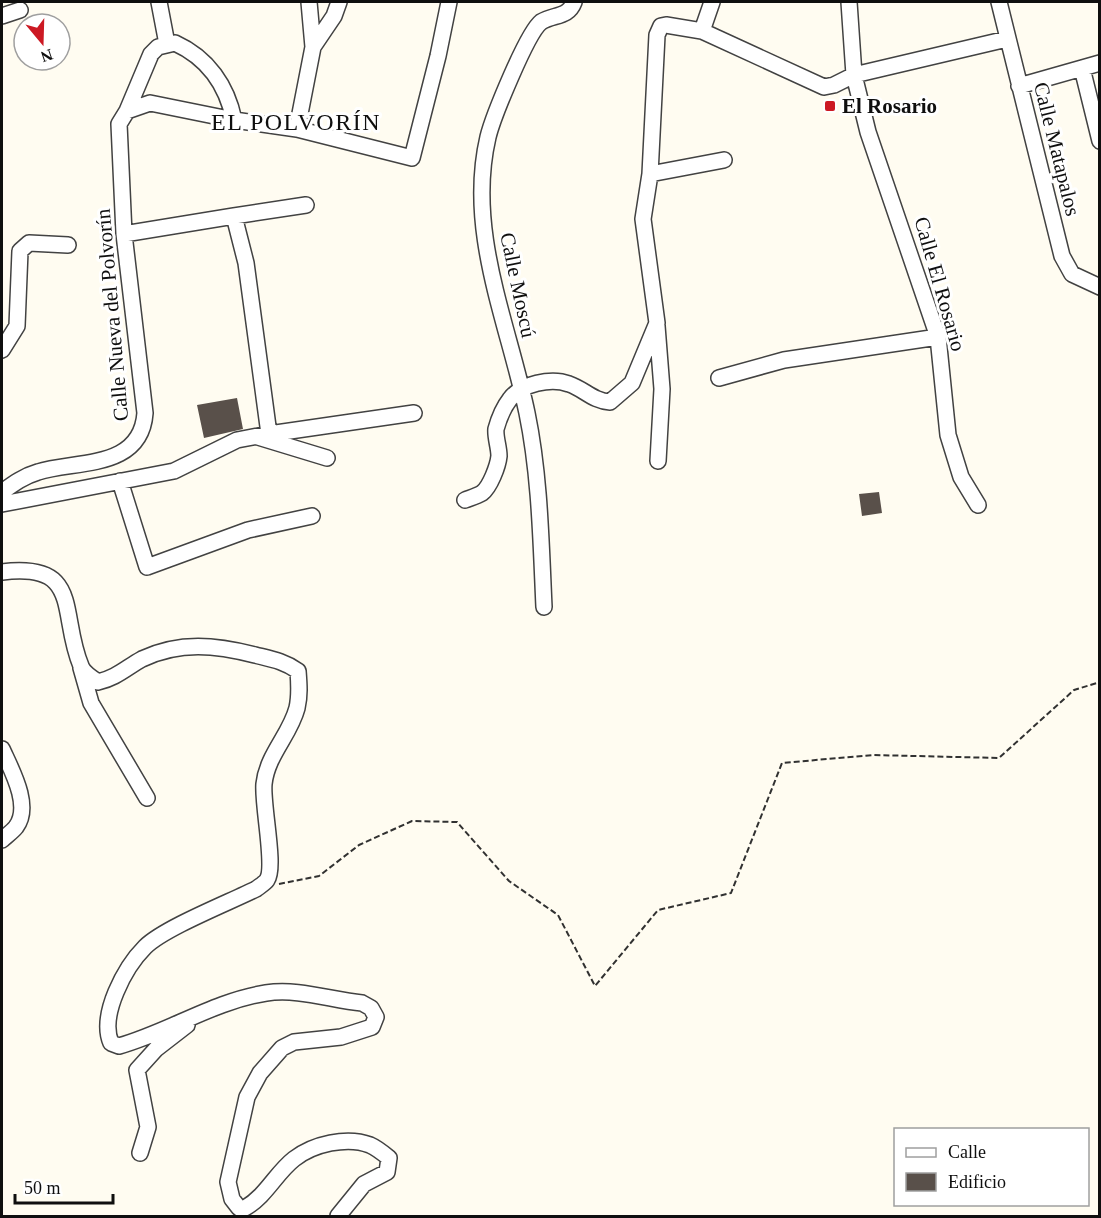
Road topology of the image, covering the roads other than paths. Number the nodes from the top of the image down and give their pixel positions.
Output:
1 (159, 2) edge
2 (309, 2) edge
3 (339, 2) edge
4 (449, 2) edge
5 (574, 2) edge
6 (712, 2) edge
7 (849, 2) edge
8 (999, 2) edge
9 (20, 10) dead end
10 (2, 16) edge
11 (702, 31) junction
12 (1007, 39) junction
13 (167, 44) junction
14 (313, 47) junction
15 (1100, 63) edge
16 (1082, 68) junction
17 (854, 75) junction
18 (1019, 86) junction
19 (127, 111) junction
20 (234, 120) junction
21 (297, 129) junction
22 (1100, 141) edge
23 (724, 160) dead end
24 (650, 174) junction
25 (306, 205) dead end
26 (234, 216) junction
27 (124, 234) junction
28 (68, 245) dead end
29 (1100, 287) edge
30 (657, 323) junction
31 (938, 337) junction
32 (2, 350) edge
33 (719, 378) dead end
34 (520, 390) junction
35 (414, 413) dead end
36 (262, 435) junction
37 (327, 458) dead end
38 (658, 461) dead end
39 (120, 481) junction
40 (2, 492) edge
41 (465, 500) dead end
42 (2, 504) edge
43 (978, 505) dead end
44 (312, 516) dead end
45 (2, 572) edge
46 (544, 607) dead end
47 (81, 668) junction
48 (2, 749) edge
49 (147, 798) dead end
50 (2, 840) edge
51 (200, 1013) junction
52 (140, 1153) dead end
53 (338, 1216) edge

1 - 13 street
2 - 14 street
3 - 14 street
4 - 21 street
5 - 34 street, Calle Moscú
6 - 11 street
7 - 17 street, Calle El Rosario
8 - 12 street, Calle Matapalos
9 - 10 street
11 - 17 street
11 - 24 street
12 - 17 street
12 - 18 street, Calle Matapalos
13 - 19 street, Calle Nueva del Polvorín
13 - 20 street
14 - 21 street
15 - 16 street
16 - 18 street
16 - 22 street
17 - 31 street, Calle El Rosario
18 - 29 street, Calle Matapalos
19 - 20 street
19 - 27 street, Calle Nueva del Polvorín
20 - 21 street
23 - 24 street
24 - 30 street
25 - 26 street
26 - 27 street
26 - 36 street
27 - 40 street, Calle Nueva del Polvorín
28 - 32 street
30 - 34 street
30 - 38 street
31 - 33 street
31 - 43 street, Calle El Rosario
34 - 41 street
34 - 46 street, Calle Moscú
35 - 36 street
36 - 37 street
36 - 39 street
39 - 42 street
39 - 44 street
45 - 47 street
47 - 49 street
47 - 51 street
48 - 50 street
51 - 52 street
51 - 53 street

